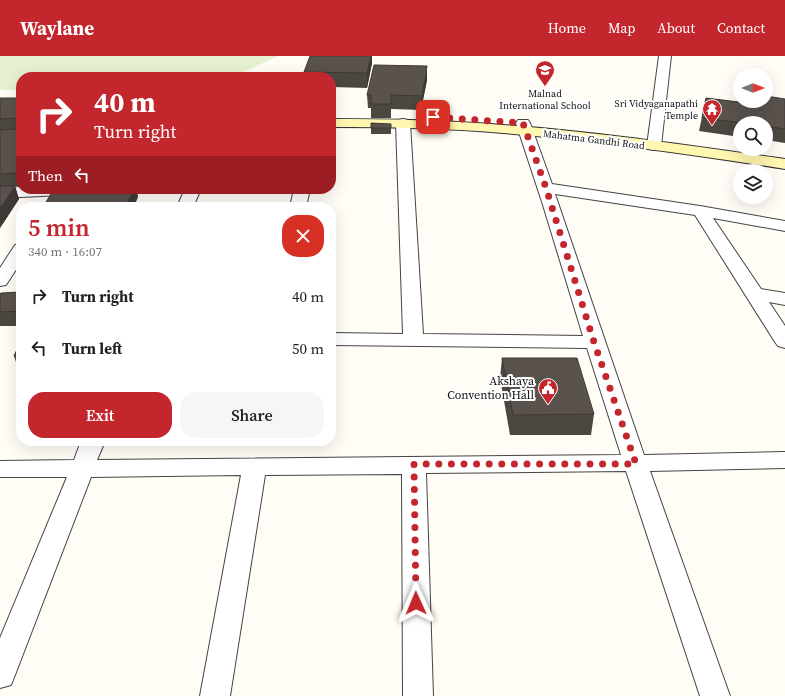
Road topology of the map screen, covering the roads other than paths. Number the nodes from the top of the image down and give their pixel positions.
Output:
1 (665, 56) edge
2 (336, 116) edge
3 (336, 123) edge
4 (403, 123) junction
5 (524, 127) junction
6 (655, 141) junction
7 (785, 156) edge
8 (785, 164) edge
9 (546, 188) junction
10 (16, 192) edge
11 (0, 193) edge
12 (700, 211) junction
13 (785, 226) edge
14 (16, 256) edge
15 (0, 280) edge
16 (755, 294) junction
17 (785, 299) edge
18 (336, 339) edge
19 (413, 340) junction
20 (594, 342) junction
21 (785, 342) edge
22 (92, 446) edge
23 (785, 460) edge
24 (414, 464) junction
25 (636, 464) junction
26 (83, 467) junction
27 (254, 467) junction
28 (0, 469) edge
29 (0, 675) edge
30 (215, 696) edge
31 (418, 696) edge
32 (715, 696) edge

1 - 6 street
2 - 5 street, Mahatma Gandhi Road
3 - 4 street, Mahatma Gandhi Road
4 - 5 street, Mahatma Gandhi Road
4 - 19 street
5 - 6 street, Mahatma Gandhi Road
5 - 9 street
6 - 7 street, Mahatma Gandhi Road
6 - 8 street, Mahatma Gandhi Road
9 - 12 street
9 - 20 street
10 - 11 street
12 - 13 street
12 - 16 street
14 - 15 street
16 - 17 street
16 - 21 street
18 - 19 street
19 - 20 street
20 - 25 street
22 - 26 street
23 - 25 street
24 - 25 street
24 - 27 street
24 - 31 street
25 - 32 street
26 - 27 street
26 - 28 street
26 - 29 street
27 - 30 street

